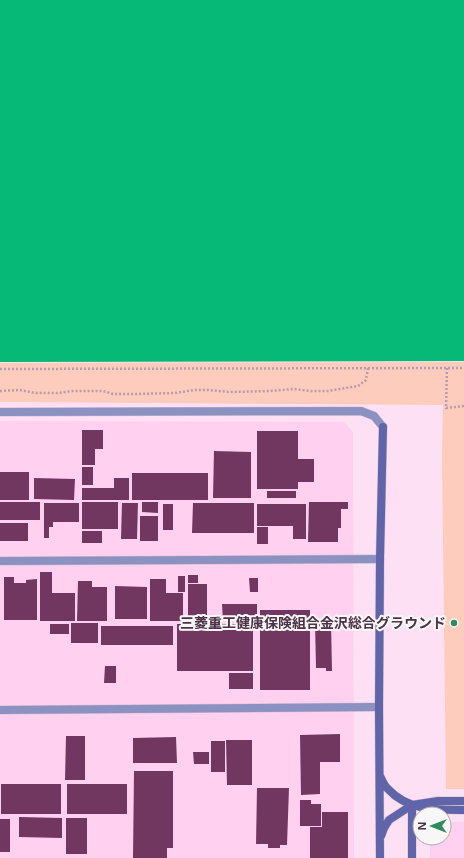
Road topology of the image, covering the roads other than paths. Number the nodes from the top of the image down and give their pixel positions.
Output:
1 (0, 412) edge
2 (380, 559) junction
3 (0, 561) edge
4 (379, 707) junction
5 (0, 710) edge
6 (379, 776) junction
7 (464, 801) edge
8 (412, 805) junction
9 (464, 810) edge
10 (380, 838) junction
11 (380, 858) edge
12 (412, 858) edge

1 - 2 street
2 - 3 street
2 - 4 street
4 - 5 street
4 - 6 street
6 - 8 street
6 - 10 street
7 - 8 street
8 - 9 street
8 - 10 street
8 - 12 street
10 - 11 street

